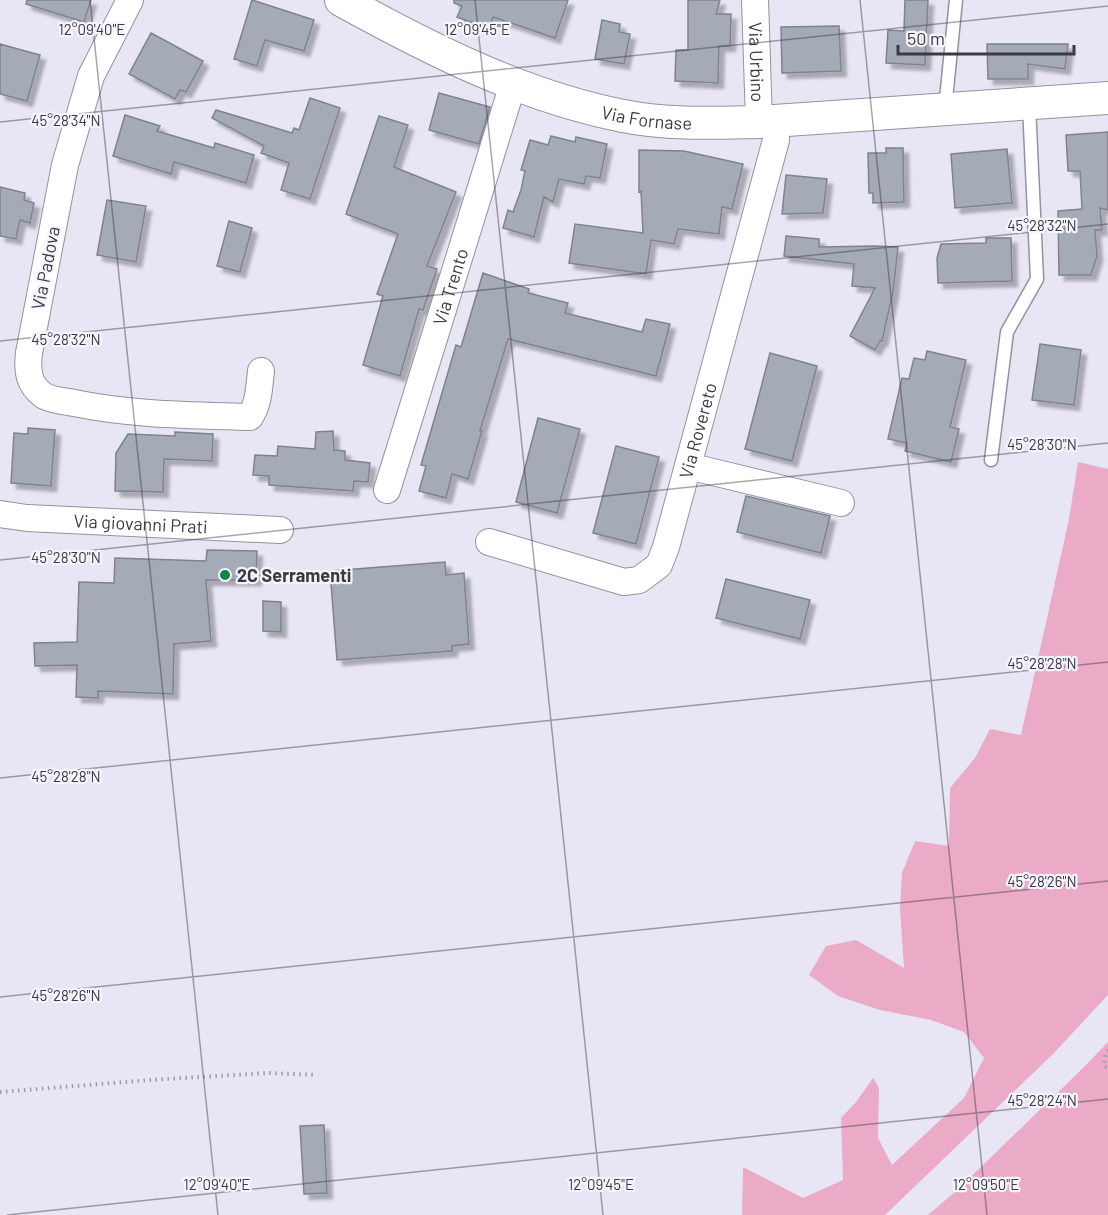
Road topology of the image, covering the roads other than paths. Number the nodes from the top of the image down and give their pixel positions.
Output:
1 (130, 0) edge
2 (341, 0) edge
3 (755, 0) edge
4 (956, 0) edge
5 (373, 8) edge
6 (513, 84) junction
7 (1108, 98) edge
8 (1029, 104) junction
9 (945, 110) junction
10 (768, 121) junction
11 (261, 371) dead end
12 (991, 460) dead end
13 (688, 466) junction
14 (387, 490) dead end
15 (841, 503) dead end
16 (0, 514) edge
17 (280, 530) dead end
18 (489, 543) dead end

1 - 11 street, Via Padova
2 - 5 street, Via Fornase
3 - 10 street, Via Urbino
4 - 9 lane
5 - 6 street, Via Fornase
6 - 10 street, Via Fornase
6 - 14 street, Via Trento
7 - 8 street, Via Fornase
8 - 9 street, Via Fornase
8 - 12 lane
9 - 10 street, Via Fornase
10 - 13 street, Via Rovereto
13 - 15 street
13 - 18 street, Via Rovereto
16 - 17 street, Via giovanni Prati

